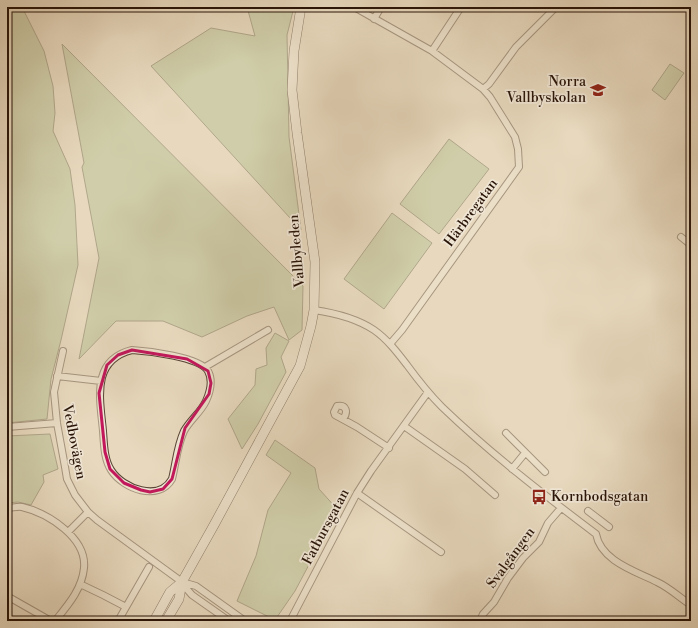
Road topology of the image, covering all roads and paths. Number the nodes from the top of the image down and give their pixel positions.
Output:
1 (301, 7) edge
2 (354, 7) edge
3 (381, 7) edge
4 (461, 7) edge
5 (556, 7) edge
6 (374, 19) junction
7 (432, 51) junction
8 (483, 89) junction
9 (681, 236) dead end
10 (691, 245) edge
11 (314, 310) junction
12 (268, 330) dead end
13 (390, 344) junction
14 (63, 351) dead end
15 (205, 368) junction
16 (57, 376) junction
17 (101, 381) junction
18 (428, 392) junction
19 (343, 419) dead end
20 (57, 423) junction
21 (404, 426) junction
22 (7, 427) edge
23 (506, 433) dead end
24 (389, 448) junction
25 (526, 453) junction
26 (512, 469) junction
27 (545, 472) dead end
28 (357, 493) junction
29 (495, 495) dead end
30 (7, 508) edge
31 (561, 508) junction
32 (588, 511) dead end
33 (88, 512) junction
34 (68, 532) junction
35 (596, 534) junction
36 (441, 552) dead end
37 (149, 567) dead end
38 (182, 582) junction
39 (80, 584) junction
40 (7, 596) edge
41 (691, 605) edge
42 (126, 607) junction
43 (51, 621) edge
44 (55, 621) edge
45 (118, 621) edge
46 (154, 621) edge
47 (166, 621) edge
48 (229, 621) edge
49 (246, 621) edge
50 (290, 621) edge
51 (480, 621) edge

1 - 11 main road, Vallbyleden
2 - 6 street, Härbregatan
3 - 6 street
4 - 7 street
5 - 8 street
6 - 7 street, Härbregatan
7 - 8 street, Härbregatan
8 - 13 street, Härbregatan
9 - 10 street
11 - 13 street
11 - 38 main road, Vallbyleden
12 - 15 street
13 - 18 street
14 - 16 street, Vedbovägen
15 - 17 street
15 - 17 street
16 - 17 street
16 - 20 street, Vedbovägen
18 - 21 street, Fatbursgatan
18 - 26 street
19 - 24 street
20 - 22 street
20 - 33 street, Vedbovägen
21 - 24 street, Fatbursgatan
21 - 29 street
23 - 25 street
24 - 28 street, Fatbursgatan
25 - 26 street
25 - 27 street
26 - 31 street
28 - 36 street
28 - 50 street, Fatbursgatan
30 - 34 street
31 - 35 street
31 - 51 street, Svalgången
32 - 35 street
33 - 34 street
33 - 38 street, Vedbovägen
34 - 39 street
35 - 41 street
37 - 42 street
38 - 46 main road, Vallbyleden
38 - 47 main road, Vallbyleden
38 - 48 street
38 - 49 street
39 - 42 street
39 - 44 street
40 - 43 street
42 - 45 street

